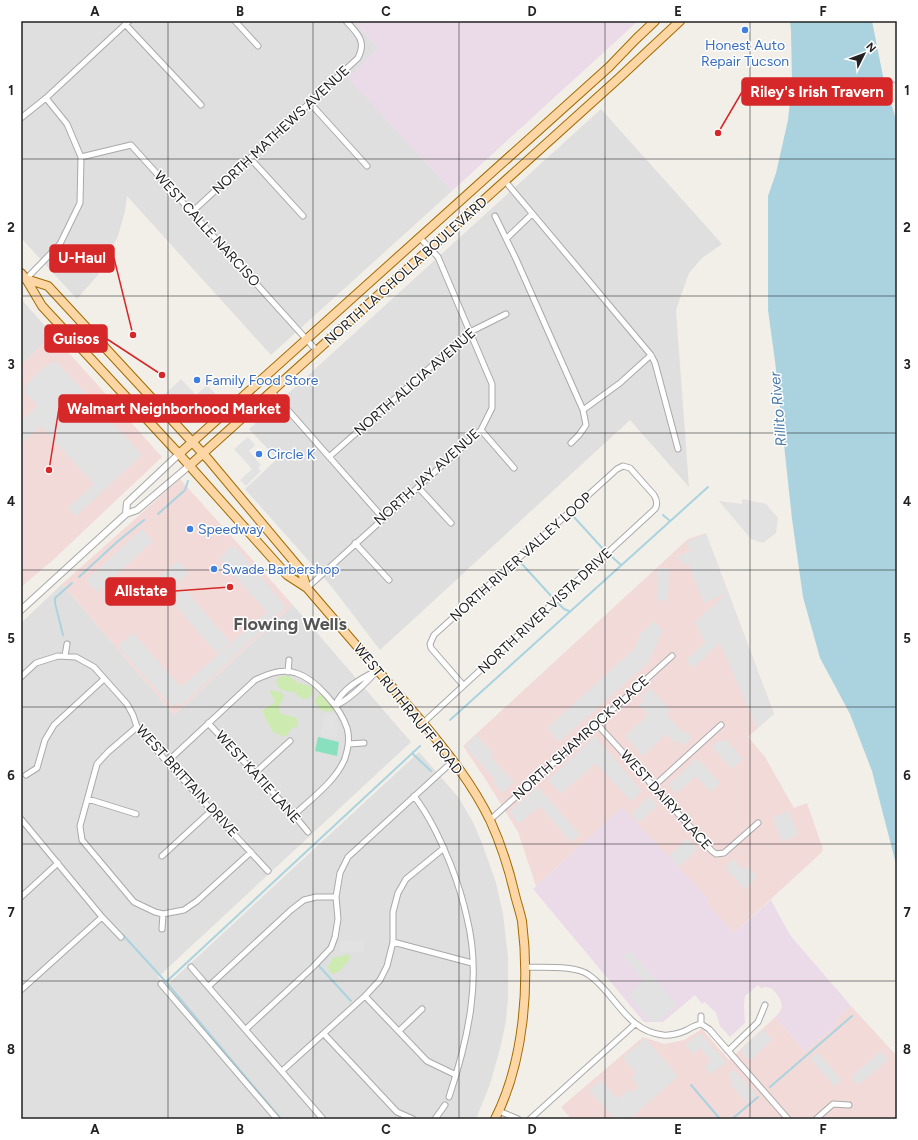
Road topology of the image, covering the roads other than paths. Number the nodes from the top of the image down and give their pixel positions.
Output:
1 (235, 21) edge
2 (346, 21) edge
3 (655, 21) edge
4 (680, 21) edge
5 (127, 23) edge
6 (258, 46) dead end
7 (46, 98) junction
8 (310, 104) junction
9 (201, 105) dead end
10 (21, 118) edge
11 (81, 157) junction
12 (250, 158) junction
13 (367, 166) dead end
14 (505, 181) junction
15 (191, 213) junction
16 (532, 214) junction
17 (303, 216) dead end
18 (495, 216) dead end
19 (420, 238) junction
20 (506, 238) junction
21 (430, 249) junction
22 (24, 276) edge
23 (506, 314) dead end
24 (470, 332) junction
25 (307, 340) junction
26 (317, 351) junction
27 (651, 355) junction
28 (272, 392) junction
29 (583, 410) junction
30 (481, 430) junction
31 (192, 442) junction
32 (571, 443) dead end
33 (678, 449) dead end
34 (179, 454) junction
35 (203, 454) junction
36 (329, 457) junction
37 (190, 466) junction
38 (514, 468) dead end
39 (418, 487) junction
40 (654, 495) joint
41 (126, 514) junction
42 (383, 518) junction
43 (451, 523) dead end
44 (355, 543) junction
45 (389, 580) dead end
46 (307, 588) junction
47 (21, 610) edge
48 (67, 644) dead end
49 (65, 656) junction
50 (672, 656) dead end
51 (289, 660) dead end
52 (378, 670) junction
53 (288, 672) junction
54 (21, 677) edge
55 (104, 679) junction
56 (464, 685) junction
57 (335, 706) junction
58 (208, 723) junction
59 (423, 723) junction
60 (597, 724) junction
61 (721, 725) dead end
62 (137, 727) junction
63 (290, 740) dead end
64 (364, 743) dead end
65 (349, 744) junction
66 (453, 761) junction
67 (167, 762) junction
68 (255, 773) junction
69 (26, 776) dead end
70 (653, 786) junction
71 (414, 796) junction
72 (88, 799) junction
73 (212, 810) junction
74 (136, 814) dead end
75 (294, 815) junction
76 (21, 819) edge
77 (490, 820) junction
78 (758, 823) dead end
79 (308, 832) dead end
80 (444, 848) junction
81 (251, 852) junction
82 (162, 856) dead end
83 (58, 863) junction
84 (268, 871) dead end
85 (21, 896) edge
86 (336, 896) junction
87 (163, 914) junction
88 (102, 917) junction
89 (162, 929) dead end
90 (121, 938) dead end
91 (393, 942) junction
92 (472, 963) junction
93 (191, 967) dead end
94 (526, 967) junction
95 (161, 984) dead end
96 (209, 986) junction
97 (21, 990) edge
98 (365, 996) junction
99 (765, 1005) dead end
100 (422, 1009) dead end
101 (701, 1016) dead end
102 (635, 1024) junction
103 (701, 1024) junction
104 (246, 1029) junction
105 (399, 1031) junction
106 (324, 1034) junction
107 (728, 1051) junction
108 (282, 1071) junction
109 (456, 1075) junction
110 (449, 1097) dead end
111 (445, 1105) dead end
112 (849, 1105) dead end
113 (497, 1115) edge
114 (277, 1119) edge
115 (323, 1119) edge
116 (413, 1119) edge
117 (435, 1119) edge
118 (518, 1119) edge
119 (530, 1119) edge
120 (788, 1119) edge
121 (816, 1119) edge

1 - 6 street
2 - 8 street, NORTH MATHEWS AVENUE
3 - 19 main road, NORTH LA CHOLLA BOULEVARD
4 - 14 main road, NORTH LA CHOLLA BOULEVARD
5 - 7 street
5 - 9 street
7 - 10 street
7 - 11 street
8 - 12 street, NORTH MATHEWS AVENUE
8 - 13 street
11 - 15 street, WEST CALLE NARCISO
11 - 22 street
12 - 15 street, NORTH MATHEWS AVENUE
12 - 17 street
14 - 16 street
14 - 21 main road, NORTH LA CHOLLA BOULEVARD
15 - 25 street, WEST CALLE NARCISO
16 - 20 street
16 - 27 street
18 - 20 street
19 - 21 street, NORTH JAY AVENUE
19 - 25 main road, NORTH LA CHOLLA BOULEVARD
20 - 29 street
21 - 24 street, NORTH JAY AVENUE
21 - 26 main road, NORTH LA CHOLLA BOULEVARD
22 - 31 main road, WEST RUTHRAUFF ROAD
22 - 34 main road, WEST RUTHRAUFF ROAD
23 - 24 street, NORTH ALICIA AVENUE
24 - 30 street, NORTH JAY AVENUE
24 - 36 street, NORTH ALICIA AVENUE
25 - 26 street, WEST CALLE NARCISO
25 - 31 main road, NORTH LA CHOLLA BOULEVARD
26 - 28 main road, NORTH LA CHOLLA BOULEVARD
27 - 29 street
27 - 33 street
28 - 35 main road, NORTH LA CHOLLA BOULEVARD
28 - 36 street
29 - 32 street
30 - 38 street
30 - 39 street, NORTH JAY AVENUE
31 - 34 main road, NORTH LA CHOLLA BOULEVARD
31 - 35 main road, WEST RUTHRAUFF ROAD
34 - 37 main road, WEST RUTHRAUFF ROAD
34 - 41 street, NORTH LA CHOLLA BOULEVARD
35 - 37 main road, NORTH LA CHOLLA BOULEVARD
35 - 46 main road, WEST RUTHRAUFF ROAD
36 - 42 street
37 - 41 street, NORTH LA CHOLLA BOULEVARD
37 - 46 main road, WEST RUTHRAUFF ROAD
39 - 42 street, NORTH JAY AVENUE
39 - 43 street
40 - 56 street, NORTH RIVER VISTA DRIVE
40 - 56 street, NORTH RIVER VALLEY LOOP
41 - 47 street, NORTH LA CHOLLA BOULEVARD
42 - 44 street, NORTH JAY AVENUE
44 - 45 street
44 - 46 street, NORTH JAY AVENUE
46 - 52 main road, WEST RUTHRAUFF ROAD
48 - 49 street
49 - 54 street
49 - 55 street, WEST BRITTAIN DRIVE
50 - 60 street, NORTH SHAMROCK PLACE
51 - 53 street
52 - 57 street
52 - 59 main road, WEST RUTHRAUFF ROAD
53 - 57 street
53 - 58 street
55 - 62 street, WEST BRITTAIN DRIVE
55 - 69 street
56 - 59 street, NORTH RIVER VISTA DRIVE
57 - 65 street
58 - 67 street
58 - 68 street, WEST KATIE LANE
59 - 66 main road, WEST RUTHRAUFF ROAD
60 - 70 street, WEST DAIRY PLACE
60 - 77 street, NORTH SHAMROCK PLACE
61 - 70 street
62 - 67 street, WEST BRITTAIN DRIVE
62 - 72 street
63 - 68 street
64 - 65 street
65 - 75 street
66 - 71 street
66 - 77 main road, WEST RUTHRAUFF ROAD
67 - 73 street, WEST BRITTAIN DRIVE
68 - 75 street, WEST KATIE LANE
70 - 78 street, WEST DAIRY PLACE
71 - 80 street
71 - 86 street
72 - 74 street
72 - 87 street
73 - 81 street, WEST BRITTAIN DRIVE
73 - 82 street
75 - 79 street, WEST KATIE LANE
76 - 83 street
77 - 94 main road, WEST RUTHRAUFF ROAD
80 - 91 street
80 - 92 street
81 - 84 street, WEST BRITTAIN DRIVE
81 - 87 street
83 - 85 street
83 - 88 street
86 - 96 street
86 - 104 street
87 - 89 street
88 - 90 street
88 - 97 street
91 - 92 street
91 - 98 street
92 - 109 street
93 - 96 street
94 - 102 street
94 - 113 main road, WEST RUTHRAUFF ROAD
95 - 114 street
96 - 104 street
98 - 105 street
98 - 106 street
99 - 107 street
100 - 105 street
101 - 103 street
102 - 103 street
102 - 119 street
103 - 107 street
104 - 108 street
105 - 109 street
106 - 108 street
106 - 116 street
107 - 120 street
108 - 115 street
109 - 110 street
111 - 117 street
112 - 121 street
113 - 118 street

